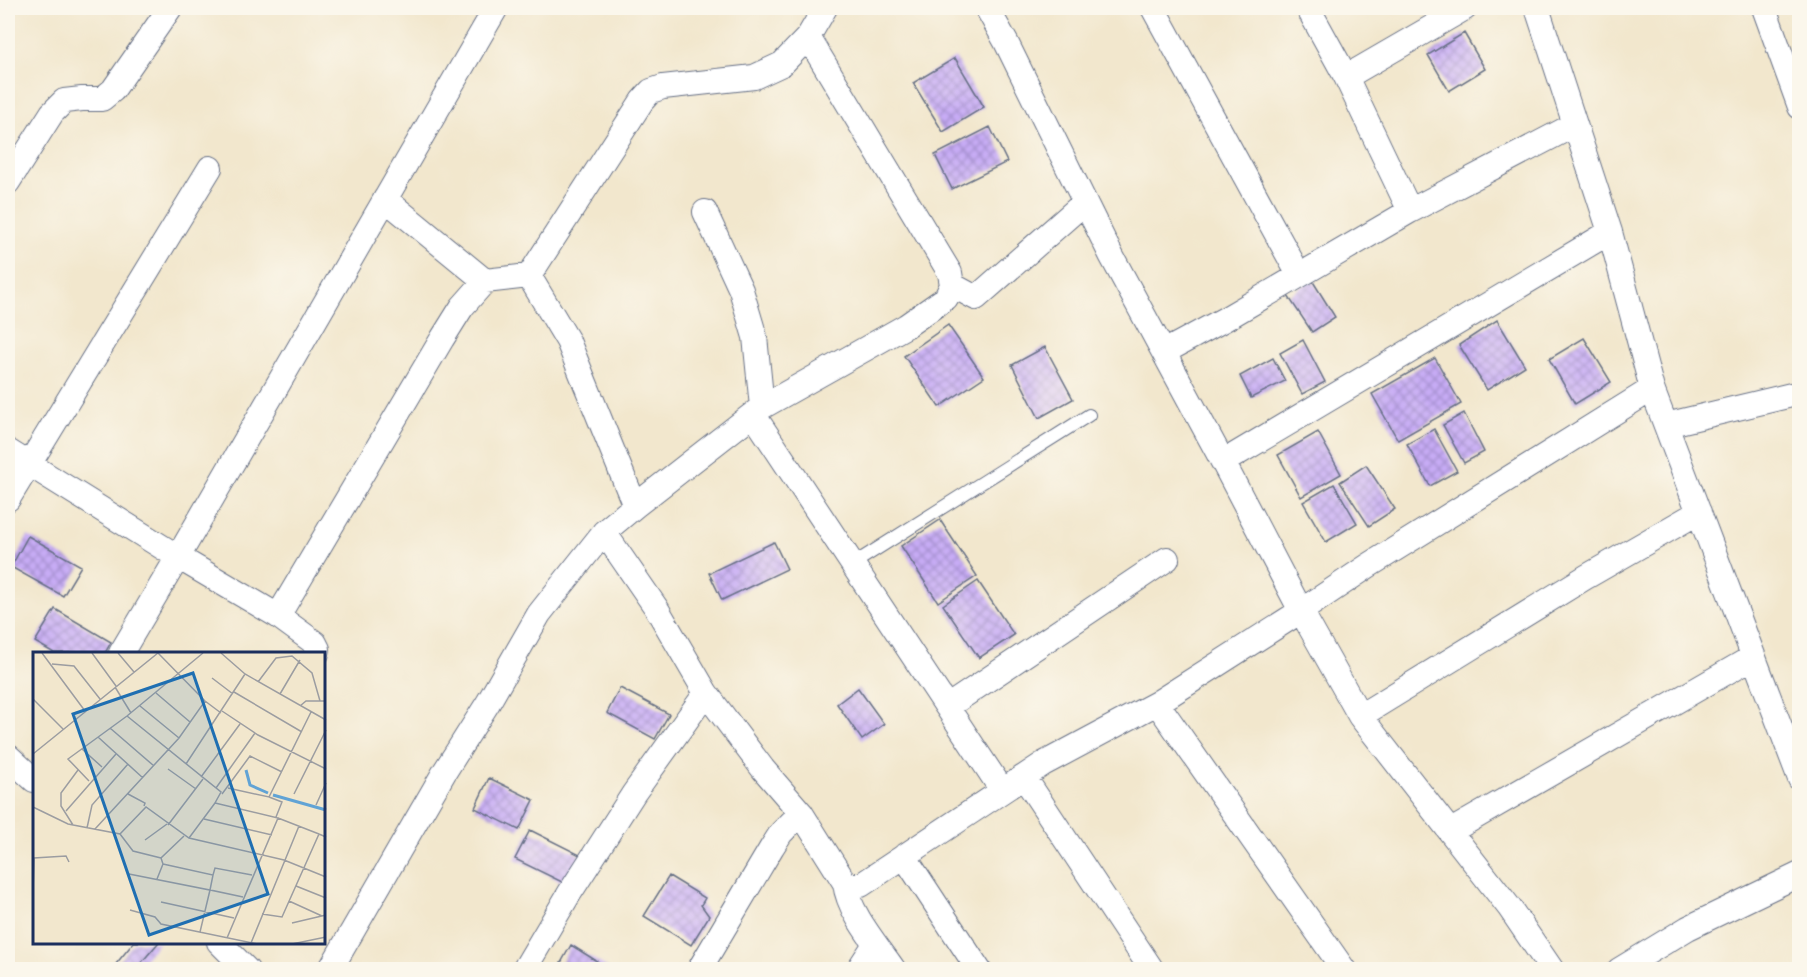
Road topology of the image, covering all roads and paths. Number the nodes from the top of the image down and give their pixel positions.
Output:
1 (170, 8) edge
2 (496, 8) edge
3 (825, 8) edge
4 (987, 8) edge
5 (1153, 8) edge
6 (1308, 8) edge
7 (1465, 8) edge
8 (1537, 8) edge
9 (1764, 8) edge
10 (808, 37) junction
11 (1346, 77) junction
12 (1798, 98) edge
13 (1574, 125) junction
14 (210, 168) dead end
15 (8, 182) edge
16 (385, 199) junction
17 (1085, 202) junction
18 (1410, 211) junction
19 (705, 212) dead end
20 (1610, 232) junction
21 (1299, 275) junction
22 (530, 276) junction
23 (485, 280) junction
24 (952, 285) junction
25 (1164, 352) junction
26 (1652, 389) junction
27 (1800, 393) edge
28 (758, 410) junction
29 (1089, 415) dead end
30 (1666, 425) junction
31 (8, 451) edge
32 (1223, 462) junction
33 (29, 464) junction
34 (8, 499) edge
35 (635, 506) junction
36 (1699, 512) junction
37 (604, 532) junction
38 (177, 557) junction
39 (1167, 559) dead end
40 (852, 564) junction
41 (1301, 611) junction
42 (278, 616) junction
43 (121, 652) edge
44 (316, 652) edge
45 (1753, 657) junction
46 (706, 693) junction
47 (1157, 703) junction
48 (947, 707) junction
49 (1360, 716) junction
50 (8, 756) edge
51 (1024, 777) junction
52 (33, 779) edge
53 (1800, 779) edge
54 (1002, 790) junction
55 (801, 813) junction
56 (1451, 831) junction
57 (904, 856) junction
58 (1800, 874) edge
59 (845, 882) junction
60 (221, 944) edge
61 (875, 944) junction
62 (247, 969) edge
63 (330, 969) edge
64 (524, 969) edge
65 (699, 969) edge
66 (858, 969) edge
67 (894, 969) edge
68 (980, 969) edge
69 (1152, 969) edge
70 (1344, 969) edge
71 (1552, 969) edge
72 (1619, 969) edge

1 - 15 street
2 - 16 street
3 - 10 street
4 - 17 street
5 - 21 street
6 - 11 street
7 - 11 street
8 - 13 street
9 - 12 street
10 - 22 street
10 - 24 street
11 - 18 street
13 - 18 street
13 - 20 street
14 - 33 street
16 - 23 street
16 - 38 street
17 - 24 street
17 - 25 street
18 - 21 street
19 - 28 street
20 - 26 street
20 - 32 street
21 - 25 street
22 - 23 street
22 - 35 street
23 - 42 street
24 - 28 street
25 - 32 street
26 - 30 street
26 - 41 street
27 - 30 street
28 - 35 street
28 - 40 street
29 - 40 lane
30 - 36 street
31 - 33 street
32 - 41 street
33 - 34 street
33 - 38 street
35 - 37 street
36 - 45 street
36 - 49 street
37 - 46 street
37 - 63 street
38 - 42 street
38 - 43 street
39 - 48 street
40 - 48 street
41 - 47 street
41 - 49 street
42 - 44 street
45 - 53 street
45 - 56 street
46 - 55 street
46 - 64 street
47 - 51 street
47 - 70 street
48 - 54 street
49 - 56 street
50 - 52 street
51 - 54 street
51 - 69 street
54 - 57 street
55 - 59 street
55 - 65 street
56 - 71 street
57 - 59 street
57 - 68 street
58 - 72 street
59 - 61 street
60 - 62 street
61 - 66 street
61 - 67 street

